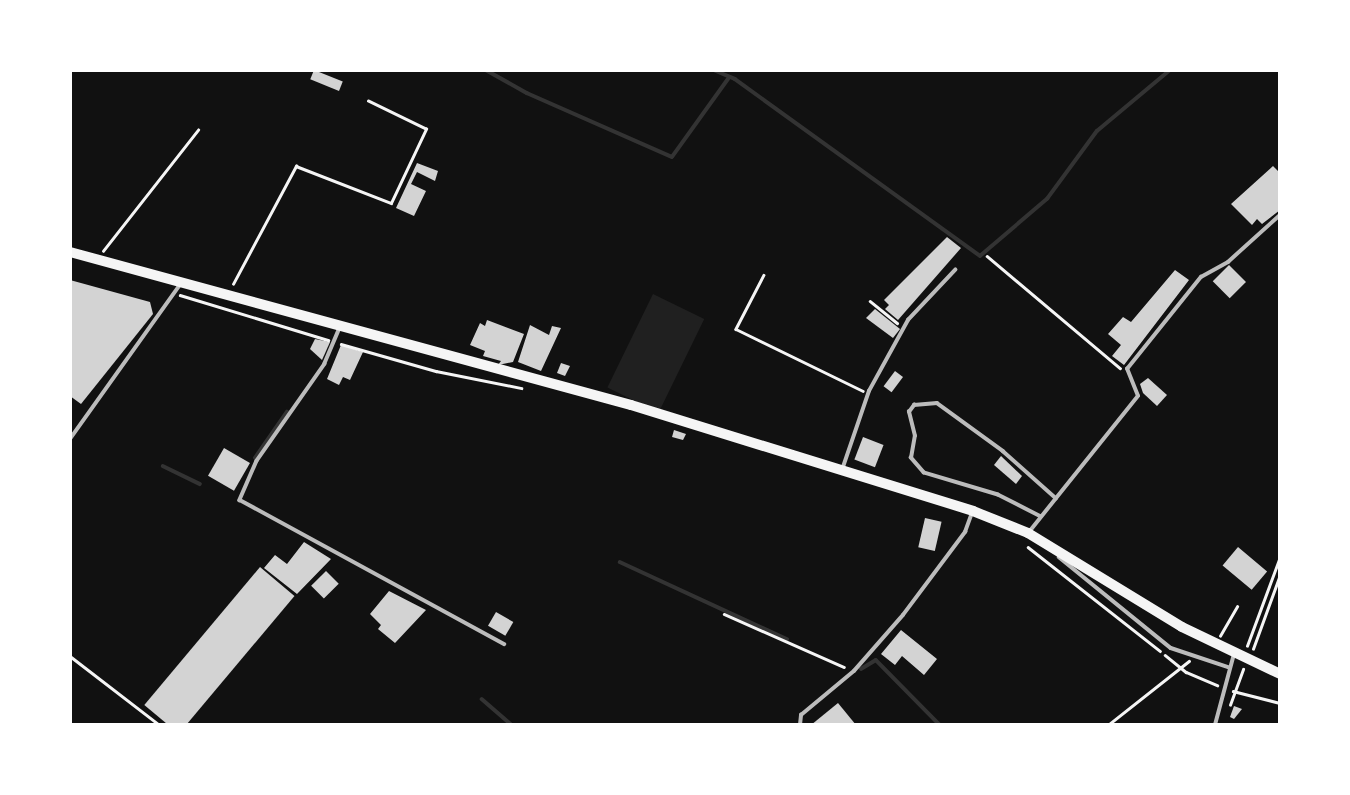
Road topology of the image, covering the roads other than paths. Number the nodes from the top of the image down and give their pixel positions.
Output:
1 (1280, 215) edge
2 (70, 252) edge
3 (955, 270) dead end
4 (181, 283) junction
5 (340, 328) junction
6 (70, 439) edge
7 (842, 469) junction
8 (1056, 498) junction
9 (973, 511) junction
10 (1041, 517) junction
11 (1028, 533) junction
12 (1048, 545) junction
13 (504, 644) dead end
14 (1234, 654) junction
15 (1228, 667) junction
16 (1280, 674) edge
17 (800, 725) edge
18 (1216, 725) edge

1 - 8 lane
2 - 4 main road
3 - 7 lane
4 - 5 main road
4 - 6 lane
5 - 7 main road
5 - 13 lane
7 - 9 main road
8 - 10 lane
8 - 10 lane
9 - 11 main road
9 - 17 lane
10 - 11 lane
11 - 12 main road
12 - 14 main road
12 - 15 lane
14 - 15 lane
14 - 16 main road
15 - 18 lane

